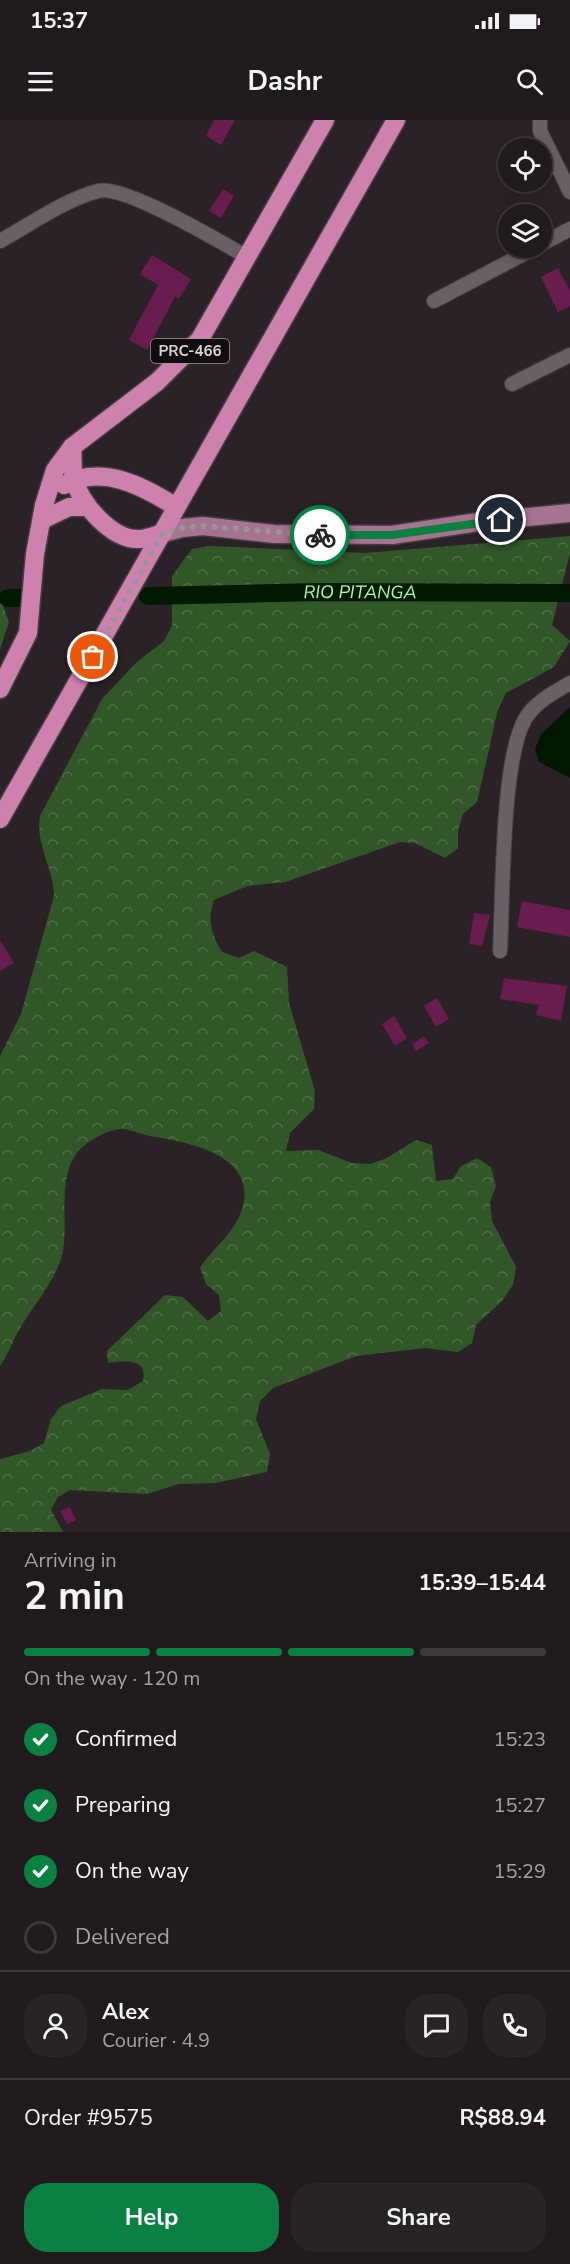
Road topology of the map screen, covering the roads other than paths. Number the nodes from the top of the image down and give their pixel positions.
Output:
1 (325, 120) edge
2 (396, 120) edge
3 (540, 120) edge
4 (570, 192) edge
5 (570, 229) edge
6 (552, 239) edge
7 (0, 241) edge
8 (247, 257) junction
9 (516, 258) edge
10 (434, 301) dead end
11 (570, 356) edge
12 (512, 384) dead end
13 (72, 447) junction
14 (74, 480) junction
15 (88, 507) junction
16 (176, 507) junction
17 (43, 512) junction
18 (570, 513) edge
19 (203, 526) junction
20 (163, 533) junction
21 (570, 683) edge
22 (0, 689) edge
23 (0, 819) edge
24 (500, 951) dead end

1 - 8 highway, PRC-466
2 - 16 highway
3 - 4 street
5 - 6 street
7 - 8 street
8 - 13 highway, PRC-466
9 - 10 street
11 - 12 street
13 - 14 highway
13 - 17 highway, PRC-466
14 - 15 highway
14 - 16 highway
14 - 17 highway
15 - 17 highway
15 - 20 highway
16 - 19 main road
16 - 20 highway
17 - 22 highway, PRC-466
18 - 19 main road
19 - 20 main road
20 - 23 highway
21 - 24 street

